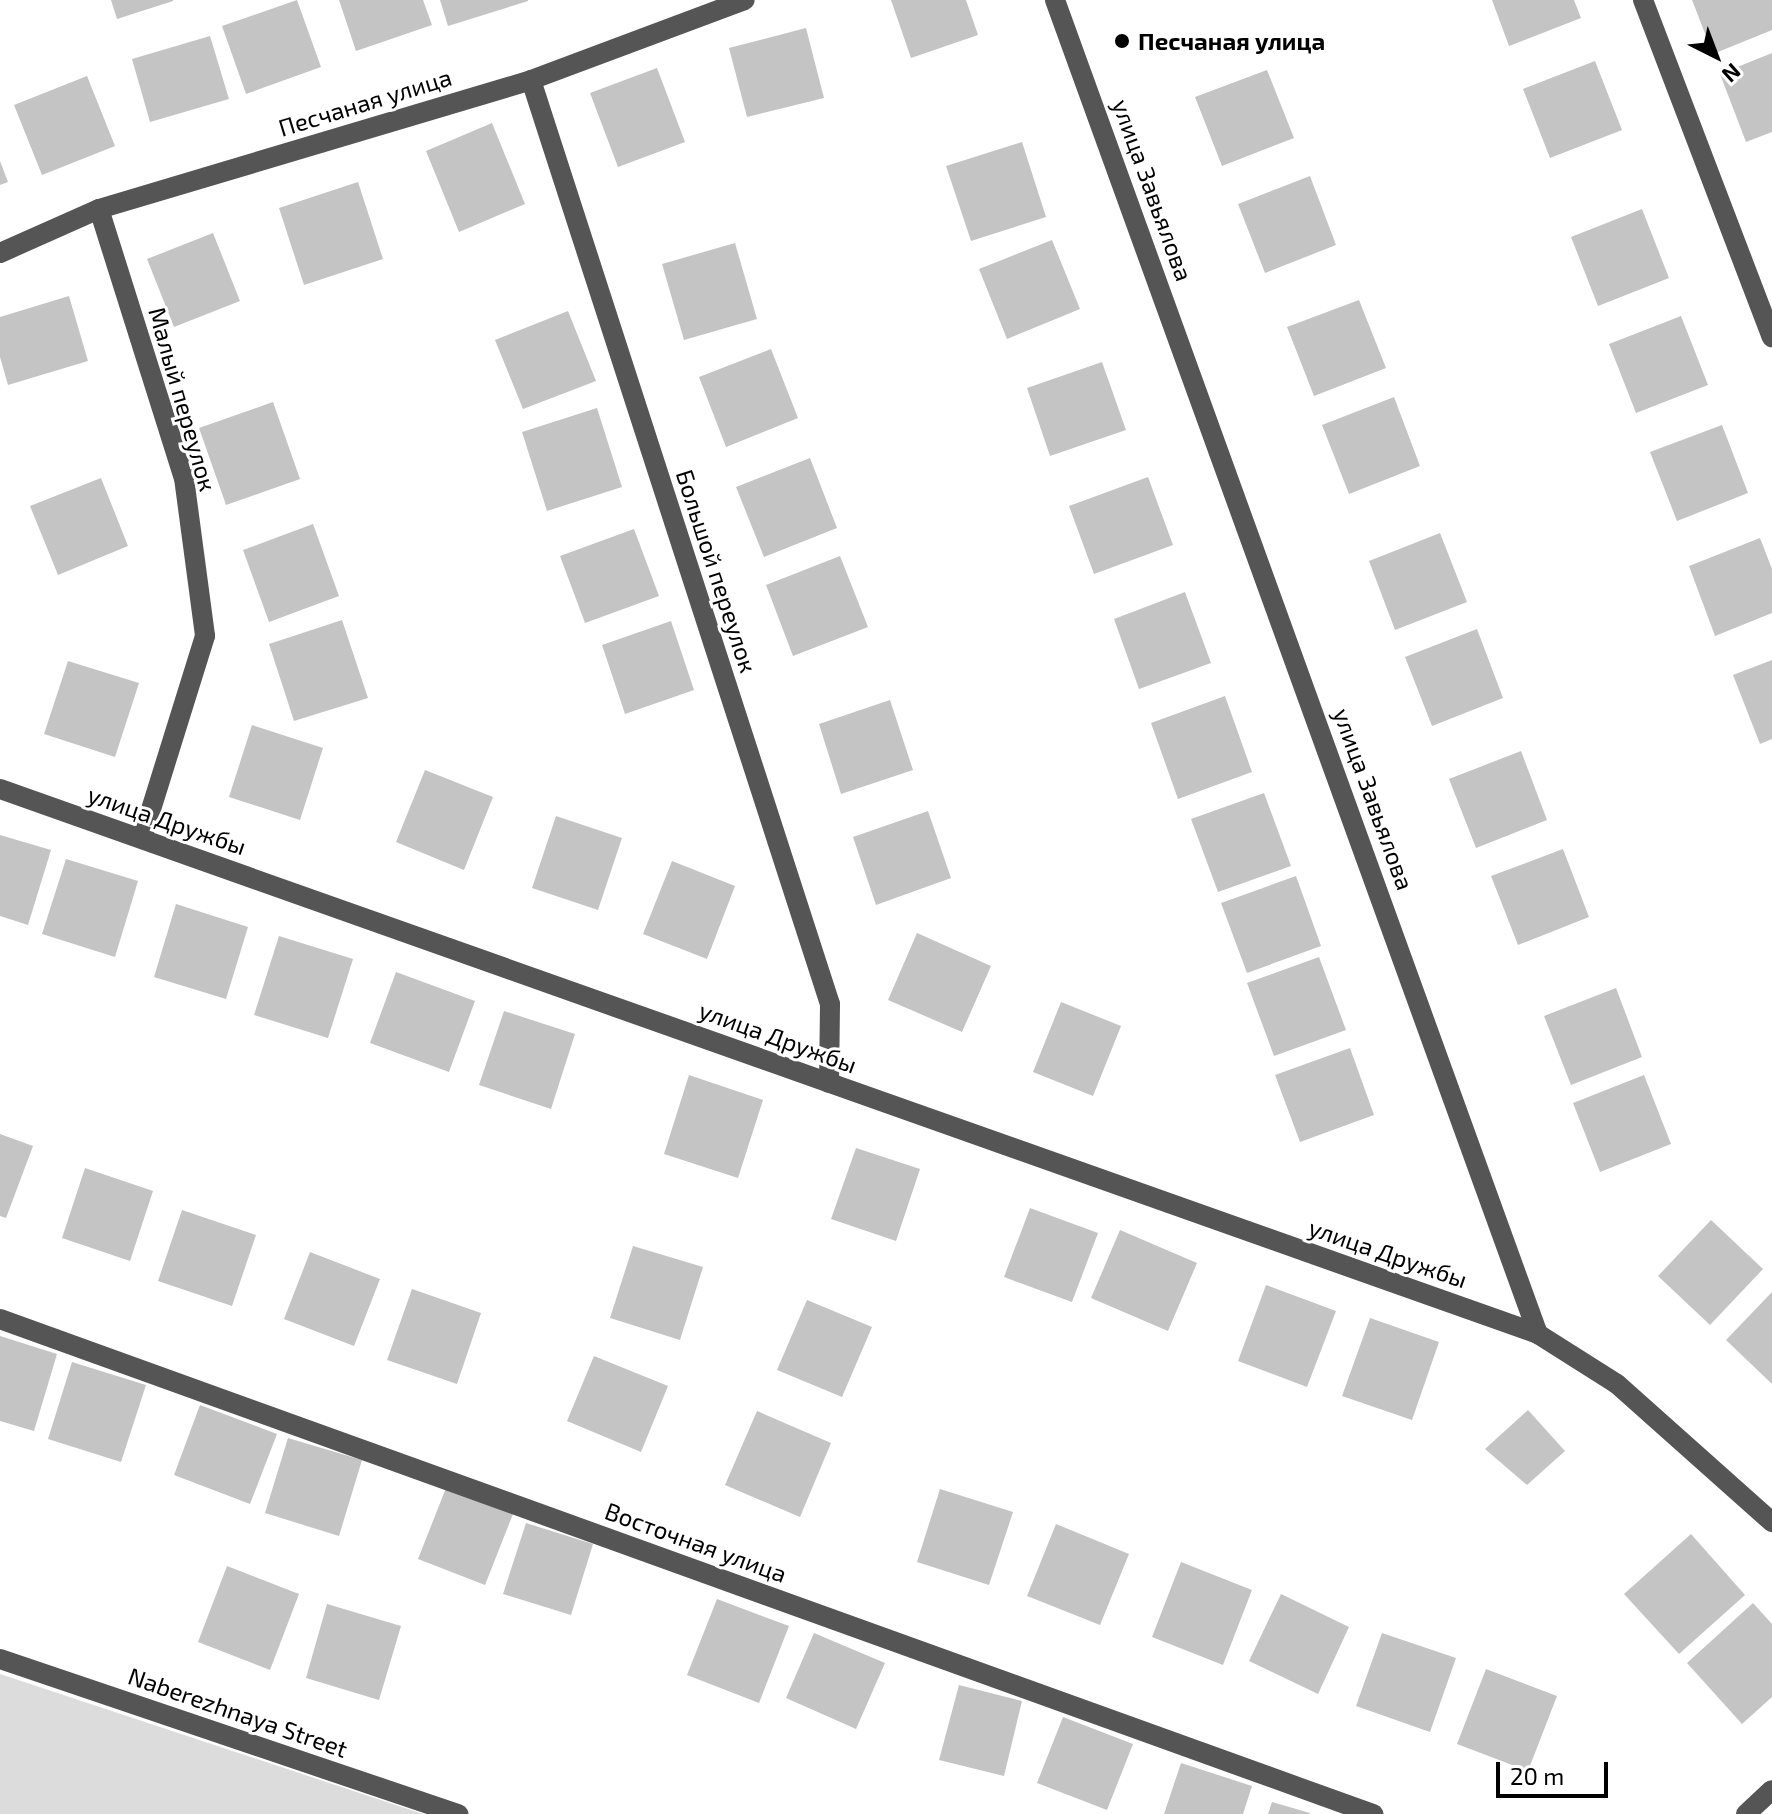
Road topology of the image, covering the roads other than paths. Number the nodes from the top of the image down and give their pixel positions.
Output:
1 (745, 0) edge
2 (1055, 0) edge
3 (1643, 0) edge
4 (531, 80) junction
5 (99, 209) junction
6 (0, 253) edge
7 (1772, 337) edge
8 (0, 789) edge
9 (142, 838) junction
10 (829, 1083) junction
11 (0, 1319) edge
12 (1538, 1334) junction
13 (1772, 1522) edge
14 (0, 1659) edge
15 (1772, 1790) edge
16 (459, 1814) edge
17 (1373, 1814) edge
18 (1746, 1814) edge

1 - 4 street, Песчаная улица
2 - 12 street, улица Завьялова
3 - 7 street
4 - 5 street, Песчаная улица
4 - 10 street, Большой переулок
5 - 6 street, Песчаная улица
5 - 9 street, Малый переулок
8 - 9 street, улица Дружбы
9 - 10 street, улица Дружбы
10 - 12 street, улица Дружбы
11 - 17 street, Восточная улица
12 - 13 street
14 - 16 street, Naberezhnaya Street
15 - 18 street

